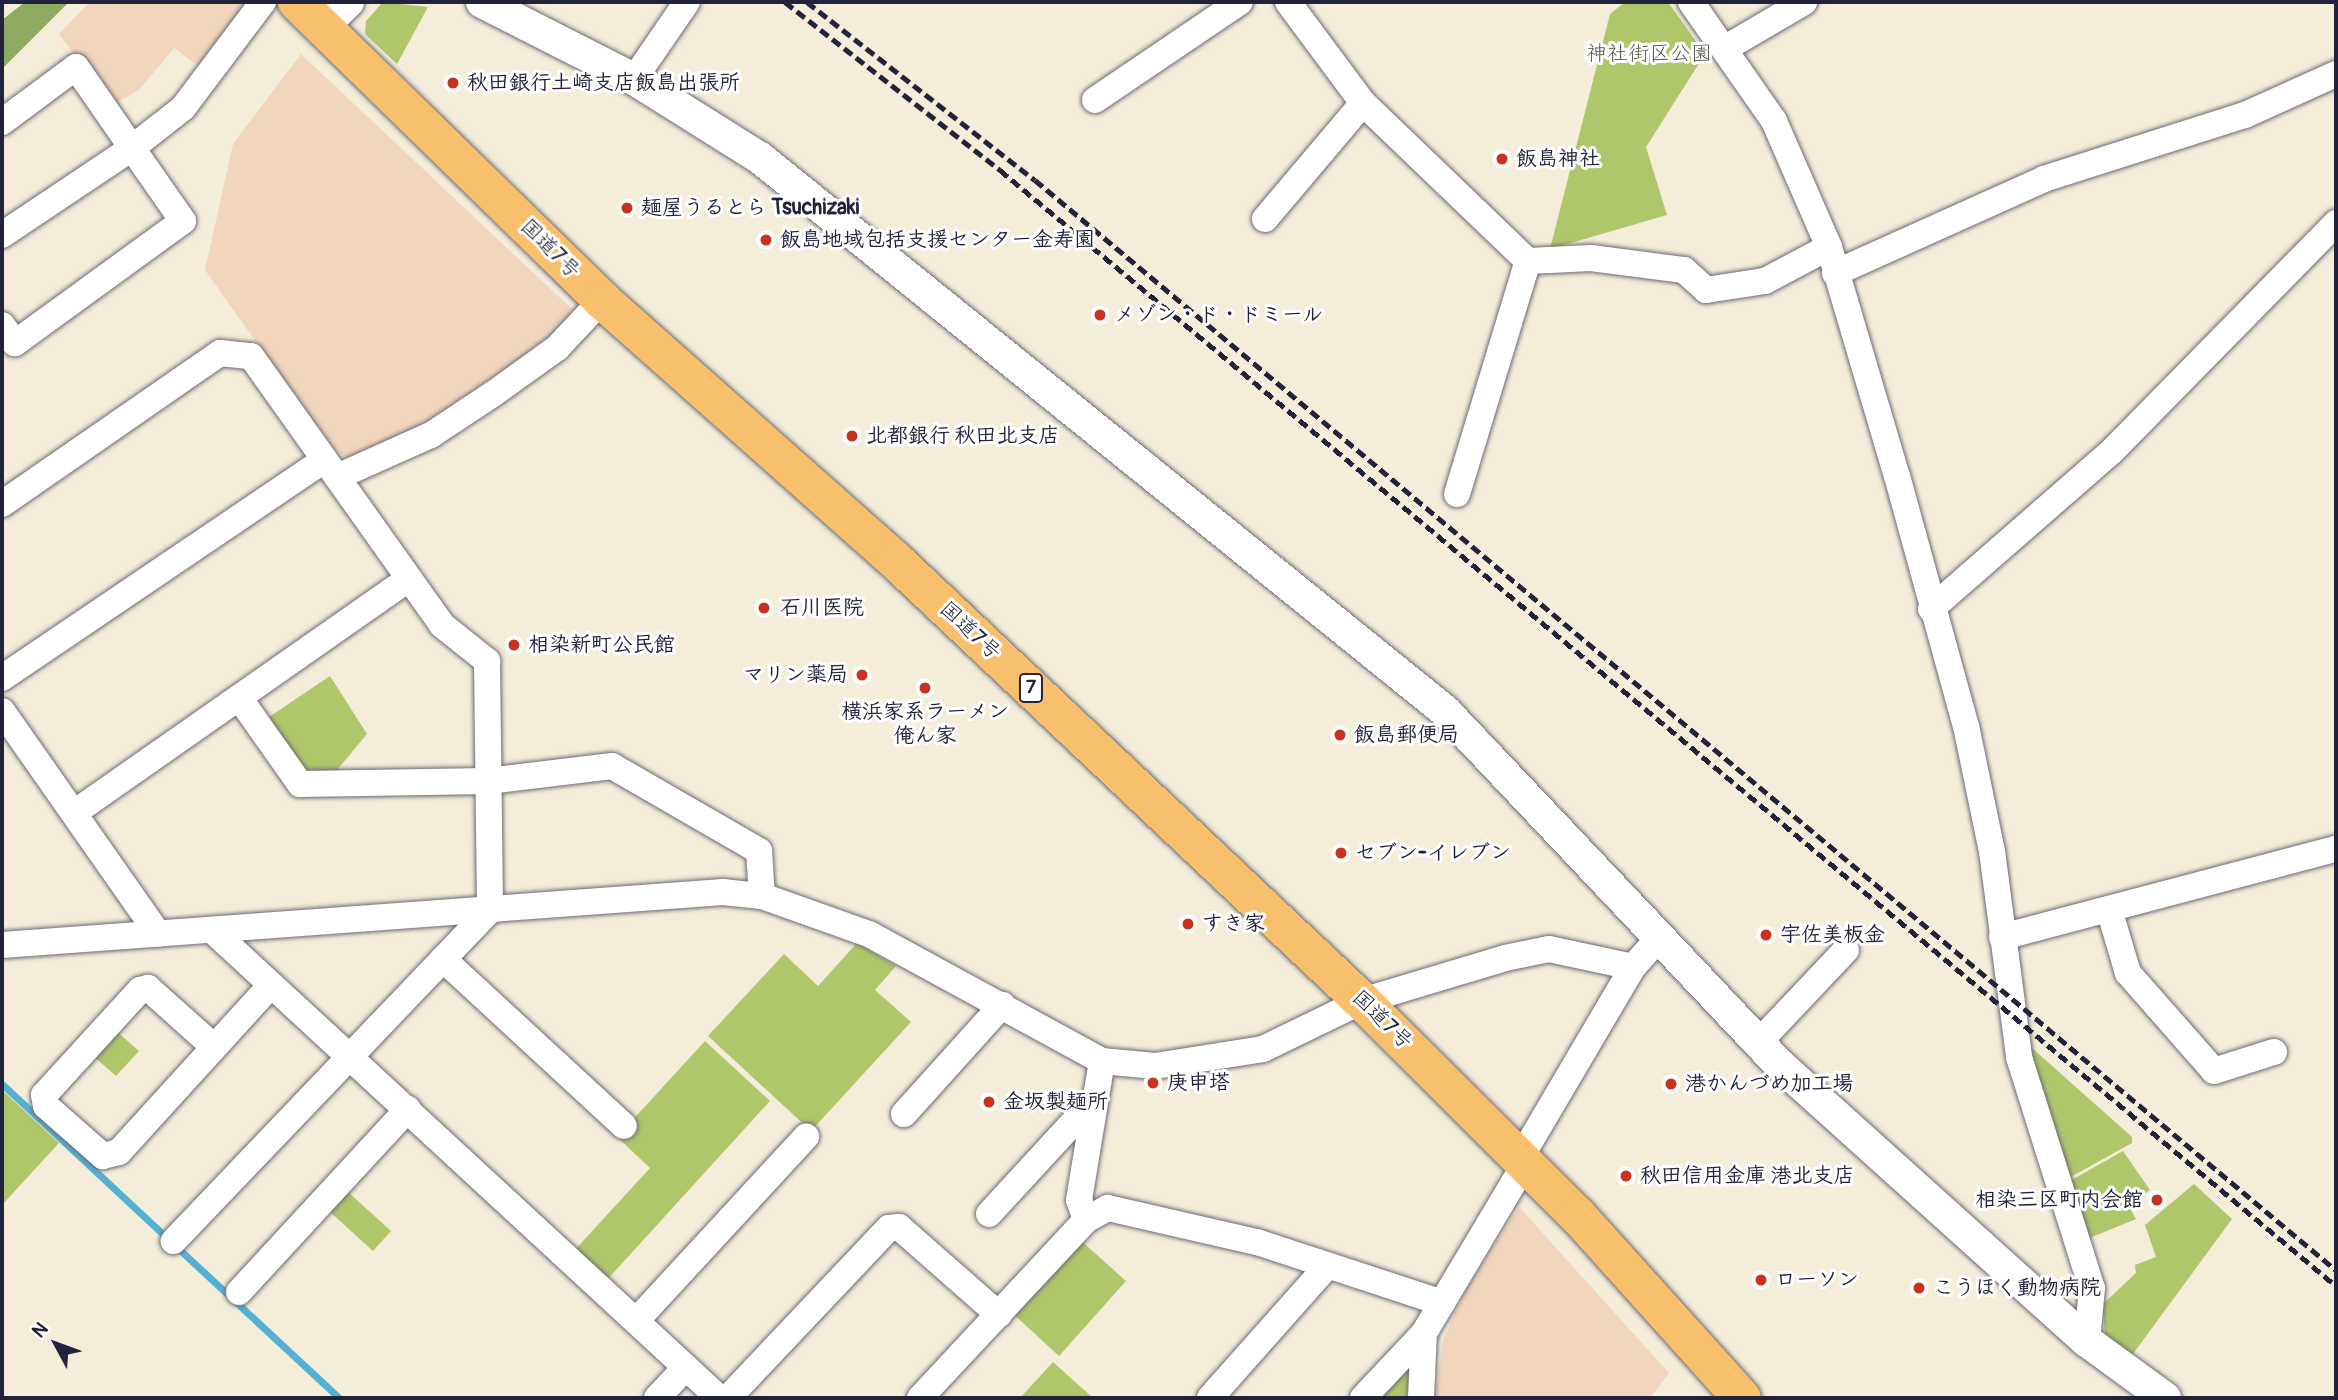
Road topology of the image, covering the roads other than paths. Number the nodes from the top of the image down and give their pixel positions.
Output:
1 (262, 2) edge
2 (482, 2) edge
3 (687, 2) edge
4 (1240, 2) edge
5 (1288, 2) edge
6 (1691, 2) edge
7 (1804, 2) edge
8 (323, 10) edge
9 (1724, 49) junction
10 (2336, 74) edge
11 (634, 79) junction
12 (1095, 100) dead end
13 (1363, 103) junction
14 (2, 122) edge
15 (132, 148) junction
16 (1265, 219) dead end
17 (2336, 223) edge
18 (2, 235) edge
19 (1829, 247) junction
20 (1528, 261) junction
21 (1835, 273) junction
22 (602, 300) junction
23 (6, 340) edge
24 (330, 468) junction
25 (1457, 494) dead end
26 (2, 504) edge
27 (408, 579) junction
28 (1931, 609) junction
29 (2, 678) edge
30 (240, 699) junction
31 (2, 711) edge
32 (488, 781) junction
33 (74, 813) junction
34 (2336, 849) edge
35 (762, 896) junction
36 (2109, 909) junction
37 (490, 910) junction
38 (213, 931) junction
39 (158, 934) junction
40 (2002, 937) junction
41 (1658, 939) junction
42 (2, 945) edge
43 (1846, 950) dead end
44 (443, 959) junction
45 (1633, 967) junction
46 (271, 985) junction
47 (1362, 1001) junction
48 (1002, 1005) junction
49 (1758, 1043) junction
50 (214, 1047) junction
51 (2273, 1052) dead end
52 (348, 1056) junction
53 (1102, 1061) junction
54 (1092, 1102) junction
55 (408, 1109) junction
56 (904, 1114) dead end
57 (624, 1126) dead end
58 (806, 1137) dead end
59 (1523, 1159) junction
60 (989, 1214) dead end
61 (1086, 1220) junction
62 (174, 1241) dead end
63 (1327, 1266) junction
64 (239, 1292) dead end
65 (1442, 1303) junction
66 (999, 1315) junction
67 (636, 1321) junction
68 (1424, 1333) junction
69 (2087, 1341) junction
70 (686, 1367) junction
71 (657, 1398) edge
72 (719, 1398) edge
73 (728, 1398) edge
74 (920, 1398) edge
75 (1210, 1398) edge
76 (1363, 1398) edge
77 (1421, 1398) edge
78 (1742, 1398) edge
79 (2165, 1398) edge

1 - 15 street
2 - 11 street
3 - 11 street
4 - 12 street
5 - 13 street
6 - 9 street
7 - 9 street
8 - 22 highway, 国道7号 / 7
9 - 19 street
10 - 21 street
11 - 41 street
13 - 16 street
13 - 20 street
14 - 15 street
15 - 18 street
15 - 23 street
17 - 28 street
19 - 20 street
19 - 21 street
20 - 25 street
21 - 28 street
22 - 24 street
22 - 47 highway, 国道7号 / 7
24 - 26 street
24 - 27 street
24 - 29 street
27 - 30 street
27 - 32 street
28 - 40 street
30 - 32 street
30 - 33 street
31 - 33 street
32 - 35 street
32 - 37 street
33 - 39 street
34 - 36 street
35 - 37 street
35 - 48 street
36 - 40 street
36 - 51 street
37 - 38 street
37 - 44 street
38 - 39 street
38 - 46 street
39 - 42 street
40 - 69 street
41 - 45 street
41 - 49 street
43 - 49 street
44 - 52 street
44 - 57 street
45 - 47 street
45 - 59 street
46 - 50 street
46 - 52 street
47 - 53 street
47 - 59 highway, 国道7号 / 7
48 - 53 street
48 - 56 street
49 - 69 street
50 - 50 street
52 - 55 street
52 - 62 street
53 - 54 street
54 - 60 street
54 - 61 street
55 - 64 street
55 - 67 street
58 - 67 street
59 - 65 street
59 - 78 highway, 国道7号 / 7
61 - 63 street
61 - 66 street
63 - 65 street
63 - 75 street
65 - 68 street
66 - 73 street
66 - 74 street
67 - 70 street
68 - 76 street
68 - 77 street
69 - 79 street
70 - 71 street
70 - 72 street

